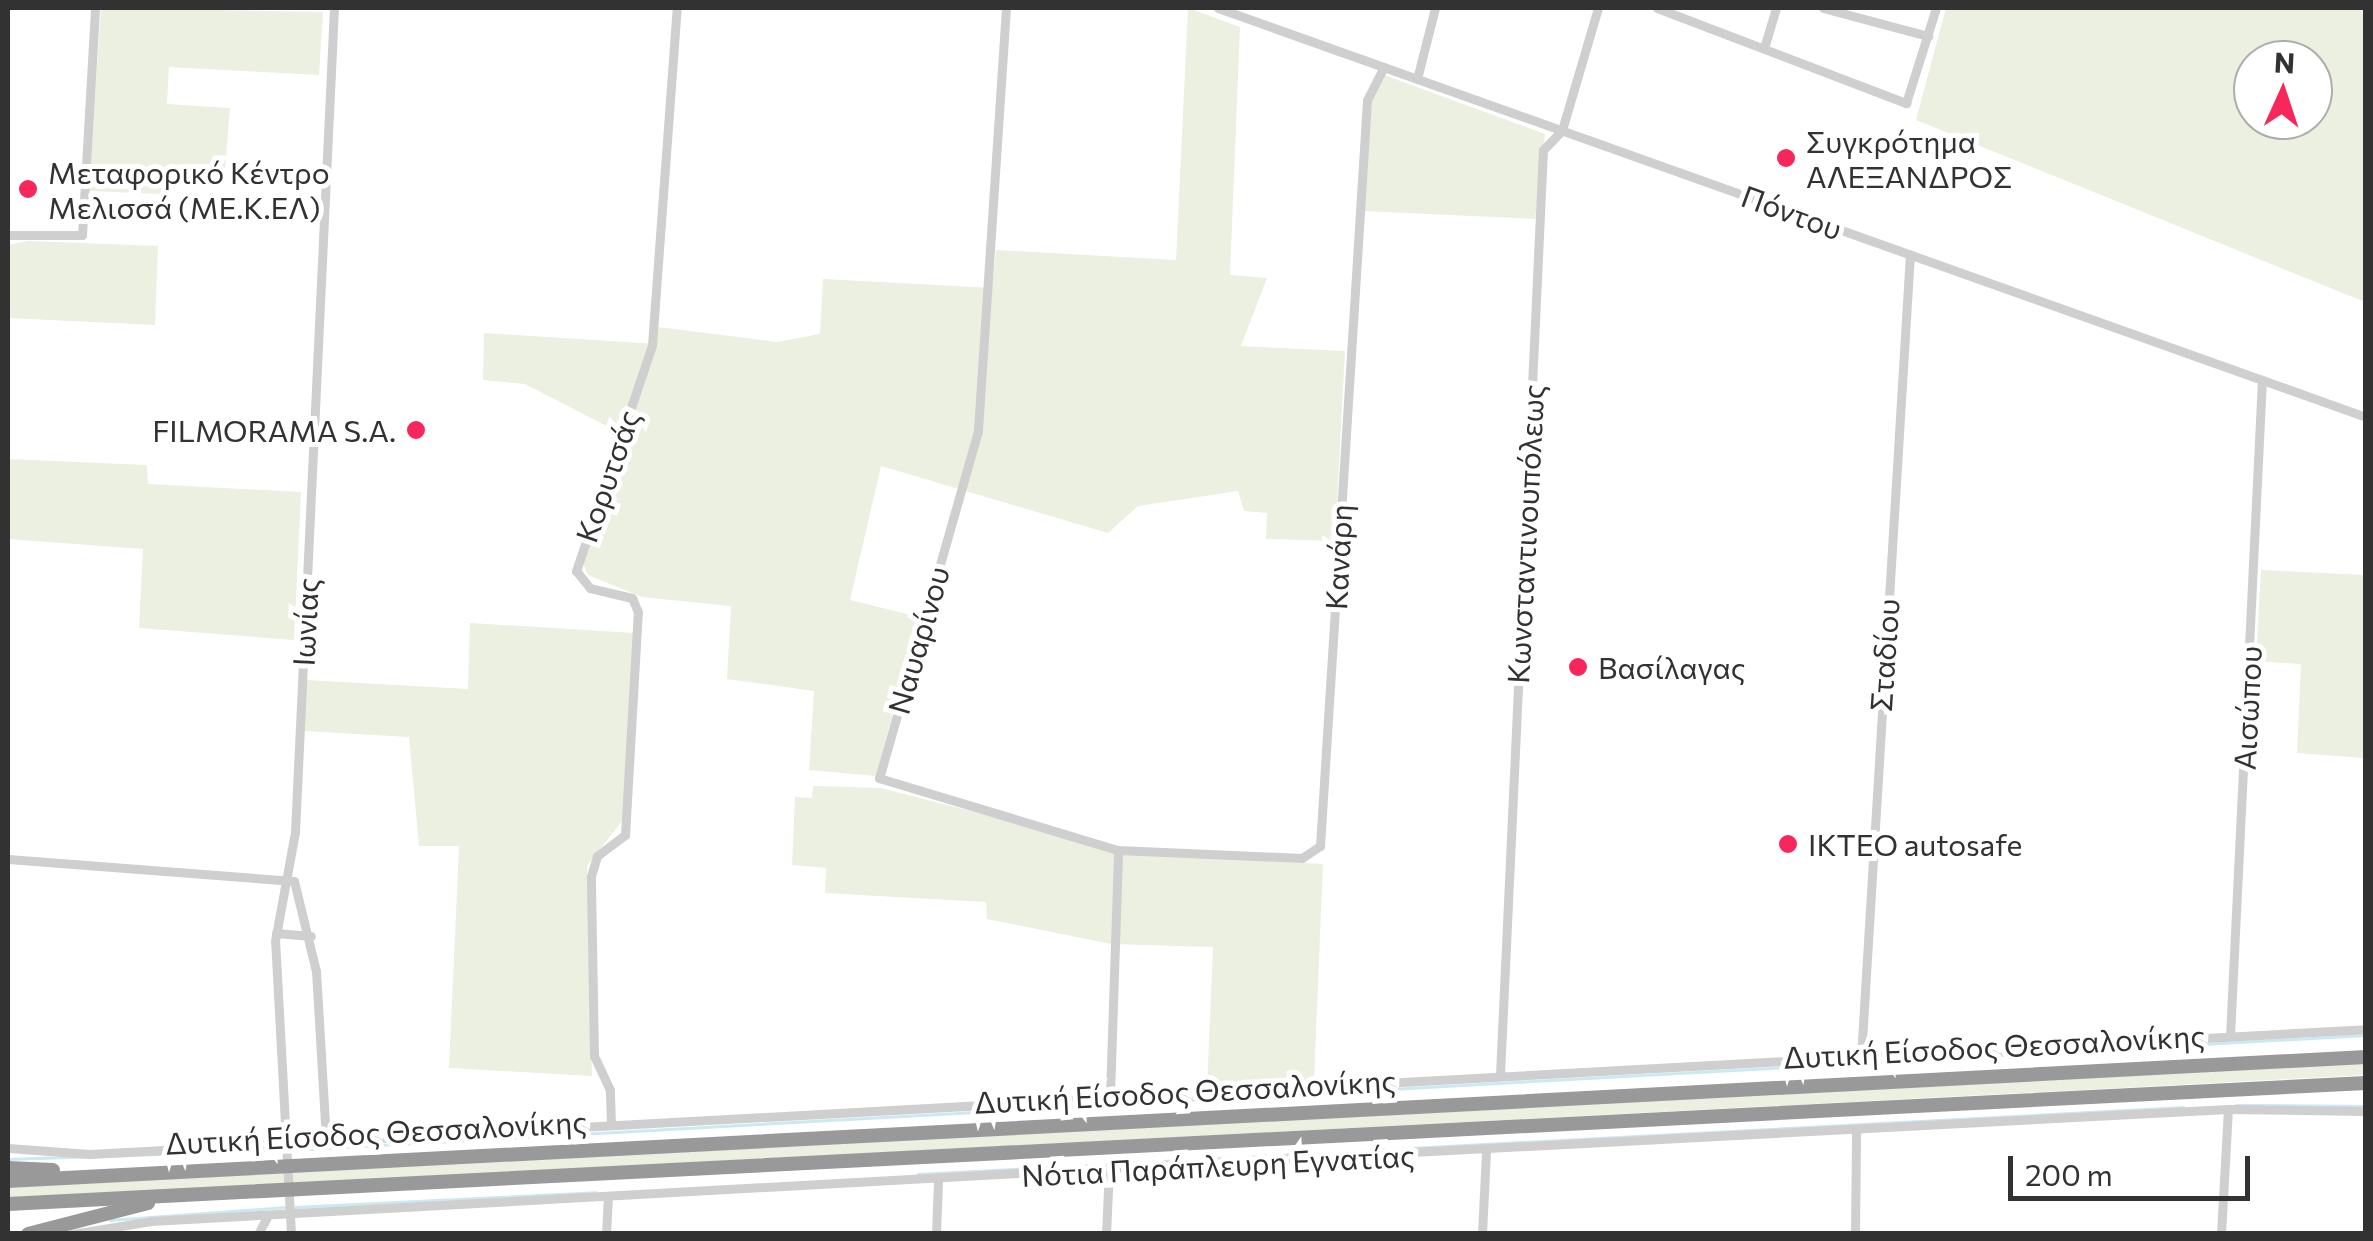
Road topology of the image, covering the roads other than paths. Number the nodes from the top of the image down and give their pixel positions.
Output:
1 (95, 8) edge
2 (334, 8) edge
3 (677, 8) edge
4 (1006, 8) edge
5 (1218, 8) edge
6 (1434, 8) edge
7 (1598, 8) edge
8 (1657, 8) edge
9 (1776, 8) edge
10 (1823, 8) edge
11 (1936, 8) edge
12 (1928, 36) junction
13 (1764, 48) junction
14 (1384, 67) junction
15 (1417, 78) junction
16 (1562, 130) junction
17 (8, 235) edge
18 (1910, 254) junction
19 (2262, 380) junction
20 (2366, 416) edge
21 (1118, 850) junction
22 (8, 859) edge
23 (288, 878) junction
24 (276, 933) junction
25 (311, 936) junction
26 (2366, 1028) edge
27 (2230, 1036) junction
28 (1862, 1056) junction
29 (2366, 1057) edge
30 (1500, 1075) junction
31 (2366, 1083) edge
32 (1110, 1096) junction
33 (2228, 1110) junction
34 (2366, 1111) edge
35 (611, 1124) junction
36 (1856, 1134) junction
37 (326, 1140) junction
38 (8, 1148) edge
39 (1486, 1152) junction
40 (8, 1168) edge
41 (1108, 1168) junction
42 (129, 1175) junction
43 (8, 1181) edge
44 (938, 1181) junction
45 (186, 1193) junction
46 (608, 1196) junction
47 (8, 1204) edge
48 (267, 1217) junction
49 (28, 1234) edge
50 (72, 1234) edge
51 (258, 1234) edge
52 (291, 1234) edge
53 (606, 1234) edge
54 (936, 1234) edge
55 (1106, 1234) edge
56 (1482, 1234) edge
57 (1855, 1234) edge
58 (2221, 1234) edge

1 - 17 street
2 - 23 street, Ιωνίας
3 - 35 street, Κορυτσάς
4 - 21 street, Ναυαρίνου
5 - 14 street, Πόντου
6 - 15 street
7 - 16 street, Κωνσταντινουπόλεως
8 - 13 street
9 - 13 street
10 - 12 street
11 - 12 street
12 - 13 street
14 - 15 street, Πόντου
14 - 21 street, Κανάρη
15 - 16 street, Πόντου
16 - 18 street, Πόντου
16 - 30 street, Κωνσταντινουπόλεως
18 - 19 street, Πόντου
18 - 28 street, Σταδίου
19 - 20 street, Πόντου
19 - 27 street, Αισώπου
21 - 32 street
22 - 23 street
23 - 24 street, Ιωνίας
23 - 25 street
24 - 25 street
24 - 52 street, Ιωνίας
25 - 37 street
26 - 27 street
27 - 28 street
28 - 30 street
29 - 42 highway, Δυτική Είσοδος Θεσσαλονίκης
30 - 32 street
31 - 45 highway, Δυτική Είσοδος Θεσσαλονίκης
32 - 35 street
33 - 34 street, Νότια Παράπλευρη Εγνατίας
33 - 36 street, Νότια Παράπλευρη Εγνατίας
33 - 58 street
35 - 37 street
36 - 39 street, Νότια Παράπλευρη Εγνατίας
36 - 57 street
37 - 38 street
39 - 41 street, Νότια Παράπλευρη Εγνατίας
39 - 56 street
40 - 42 highway
41 - 44 street, Νότια Παράπλευρη Εγνατίας
41 - 55 street
42 - 43 highway, Δυτική Είσοδος Θεσσαλονίκης
44 - 46 street, Νότια Παράπλευρη Εγνατίας
44 - 54 street
45 - 47 highway, Δυτική Είσοδος Θεσσαλονίκης
45 - 49 highway
46 - 48 street, Νότια Παράπλευρη Εγνατίας
46 - 53 street
48 - 50 street, Νότια Παράπλευρη Εγνατίας
48 - 51 street

